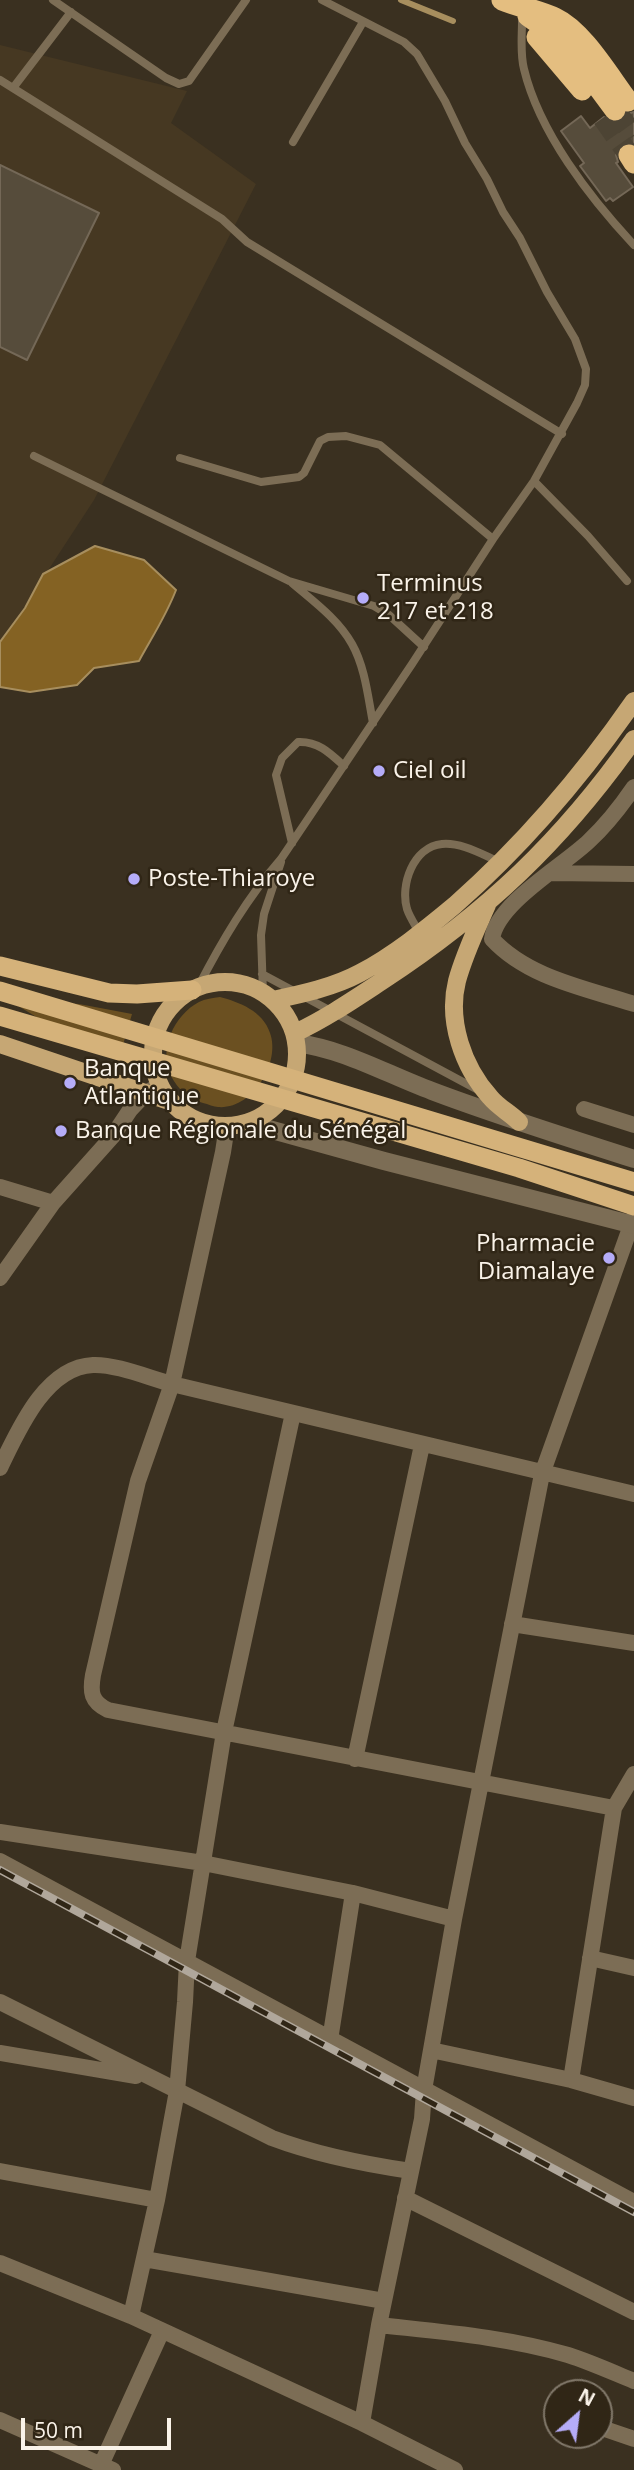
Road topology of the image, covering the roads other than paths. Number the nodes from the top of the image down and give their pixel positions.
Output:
1 (53, 0) edge
2 (246, 0) edge
3 (322, 0) edge
4 (505, 2) edge
5 (71, 12) junction
6 (522, 21) junction
7 (363, 22) junction
8 (0, 80) edge
9 (13, 88) junction
10 (620, 104) edge
11 (293, 142) dead end
12 (634, 245) edge
13 (562, 434) junction
14 (34, 456) dead end
15 (180, 458) dead end
16 (534, 481) junction
17 (493, 539) junction
18 (289, 581) junction
19 (626, 581) dead end
20 (424, 647) junction
21 (634, 701) edge
22 (373, 723) junction
23 (634, 739) edge
24 (344, 766) junction
25 (633, 789) edge
26 (292, 843) junction
27 (281, 859) junction
28 (501, 862) junction
29 (551, 873) junction
30 (634, 874) edge
31 (488, 904) junction
32 (420, 934) junction
33 (0, 966) edge
34 (262, 974) junction
35 (195, 988) junction
36 (0, 992) edge
37 (298, 995) junction
38 (268, 996) junction
39 (634, 1004) edge
40 (335, 1012) junction
41 (0, 1016) edge
42 (296, 1038) junction
43 (0, 1044) edge
44 (153, 1089) junction
45 (492, 1099) junction
46 (584, 1109) dead end
47 (519, 1122) junction
48 (247, 1123) junction
49 (634, 1125) edge
50 (227, 1126) junction
51 (634, 1159) edge
52 (634, 1182) edge
53 (0, 1187) edge
54 (53, 1203) junction
55 (634, 1218) edge
56 (0, 1278) edge
57 (172, 1384) junction
58 (293, 1413) junction
59 (422, 1445) junction
60 (0, 1468) edge
61 (542, 1474) junction
62 (634, 1494) edge
63 (512, 1624) junction
64 (634, 1643) edge
65 (224, 1732) junction
66 (355, 1759) junction
67 (634, 1774) edge
68 (480, 1781) junction
69 (614, 1808) junction
70 (0, 1832) edge
71 (0, 1861) edge
72 (203, 1863) junction
73 (353, 1893) junction
74 (454, 1919) junction
75 (590, 1958) junction
76 (187, 1961) junction
77 (634, 1968) edge
78 (0, 2002) edge
79 (330, 2040) junction
80 (431, 2050) junction
81 (0, 2053) edge
82 (151, 2078) junction
83 (571, 2080) junction
84 (424, 2090) junction
85 (177, 2091) junction
86 (634, 2098) edge
87 (0, 2171) edge
88 (411, 2171) junction
89 (405, 2198) junction
90 (157, 2200) junction
91 (634, 2202) edge
92 (145, 2259) junction
93 (0, 2263) edge
94 (384, 2301) junction
95 (634, 2312) edge
96 (131, 2316) junction
97 (379, 2325) junction
98 (162, 2331) junction
99 (634, 2381) edge
100 (0, 2420) edge
101 (362, 2423) junction
102 (613, 2432) edge
103 (634, 2439) edge
104 (107, 2467) edge
105 (455, 2470) edge

1 - 5 lane
2 - 5 lane
3 - 7 lane
4 - 6 highway
4 - 10 highway
4 - 10 highway
5 - 9 lane
6 - 10 highway
6 - 12 lane
7 - 11 lane
7 - 13 lane
8 - 9 lane
9 - 13 lane
13 - 16 lane
14 - 18 lane
15 - 17 lane
16 - 17 lane
16 - 19 lane
17 - 20 lane
18 - 20 lane
18 - 22 lane
20 - 22 lane
21 - 28 main road
22 - 24 lane
23 - 31 main road
24 - 26 lane
24 - 26 lane
25 - 29 street
26 - 27 lane
27 - 34 lane
27 - 35 lane
28 - 32 main road
28 - 32 lane
29 - 30 street
29 - 39 street
31 - 40 main road
31 - 45 main road
32 - 37 main road
33 - 35 highway
34 - 37 lane
34 - 38 lane
35 - 38 main road
35 - 44 main road
36 - 52 highway
37 - 38 main road
37 - 40 lane
38 - 42 main road
40 - 42 main road
40 - 45 lane
41 - 55 highway
42 - 47 street
42 - 48 main road
43 - 44 main road
44 - 50 main road
44 - 54 street
45 - 47 main road
46 - 49 street
47 - 51 street
48 - 50 main road
48 - 55 street
50 - 57 street
53 - 54 street
54 - 56 street
55 - 61 street
57 - 58 street
57 - 60 street
57 - 65 street
58 - 59 street
58 - 65 street
59 - 61 street
59 - 66 street
61 - 62 street
61 - 63 street
63 - 64 street
63 - 68 street
65 - 66 street
65 - 72 street
66 - 68 street
67 - 69 street
68 - 69 street
68 - 74 street
69 - 75 street
70 - 72 street
71 - 76 street
72 - 73 street
72 - 76 street
73 - 74 street
73 - 79 street
74 - 80 street
75 - 77 street
75 - 83 street
76 - 79 street
76 - 85 street
78 - 82 street
79 - 84 street
80 - 83 street
80 - 84 street
81 - 82 street
82 - 85 street
83 - 86 street
84 - 88 street
84 - 91 street
85 - 88 street
85 - 90 street
87 - 90 street
88 - 89 street
89 - 94 street
89 - 95 street
90 - 92 street
92 - 94 street
92 - 96 street
93 - 96 street
94 - 97 street
96 - 98 street
97 - 99 street
97 - 101 street
98 - 101 street
98 - 104 street
100 - 104 street
101 - 105 street
102 - 103 street

